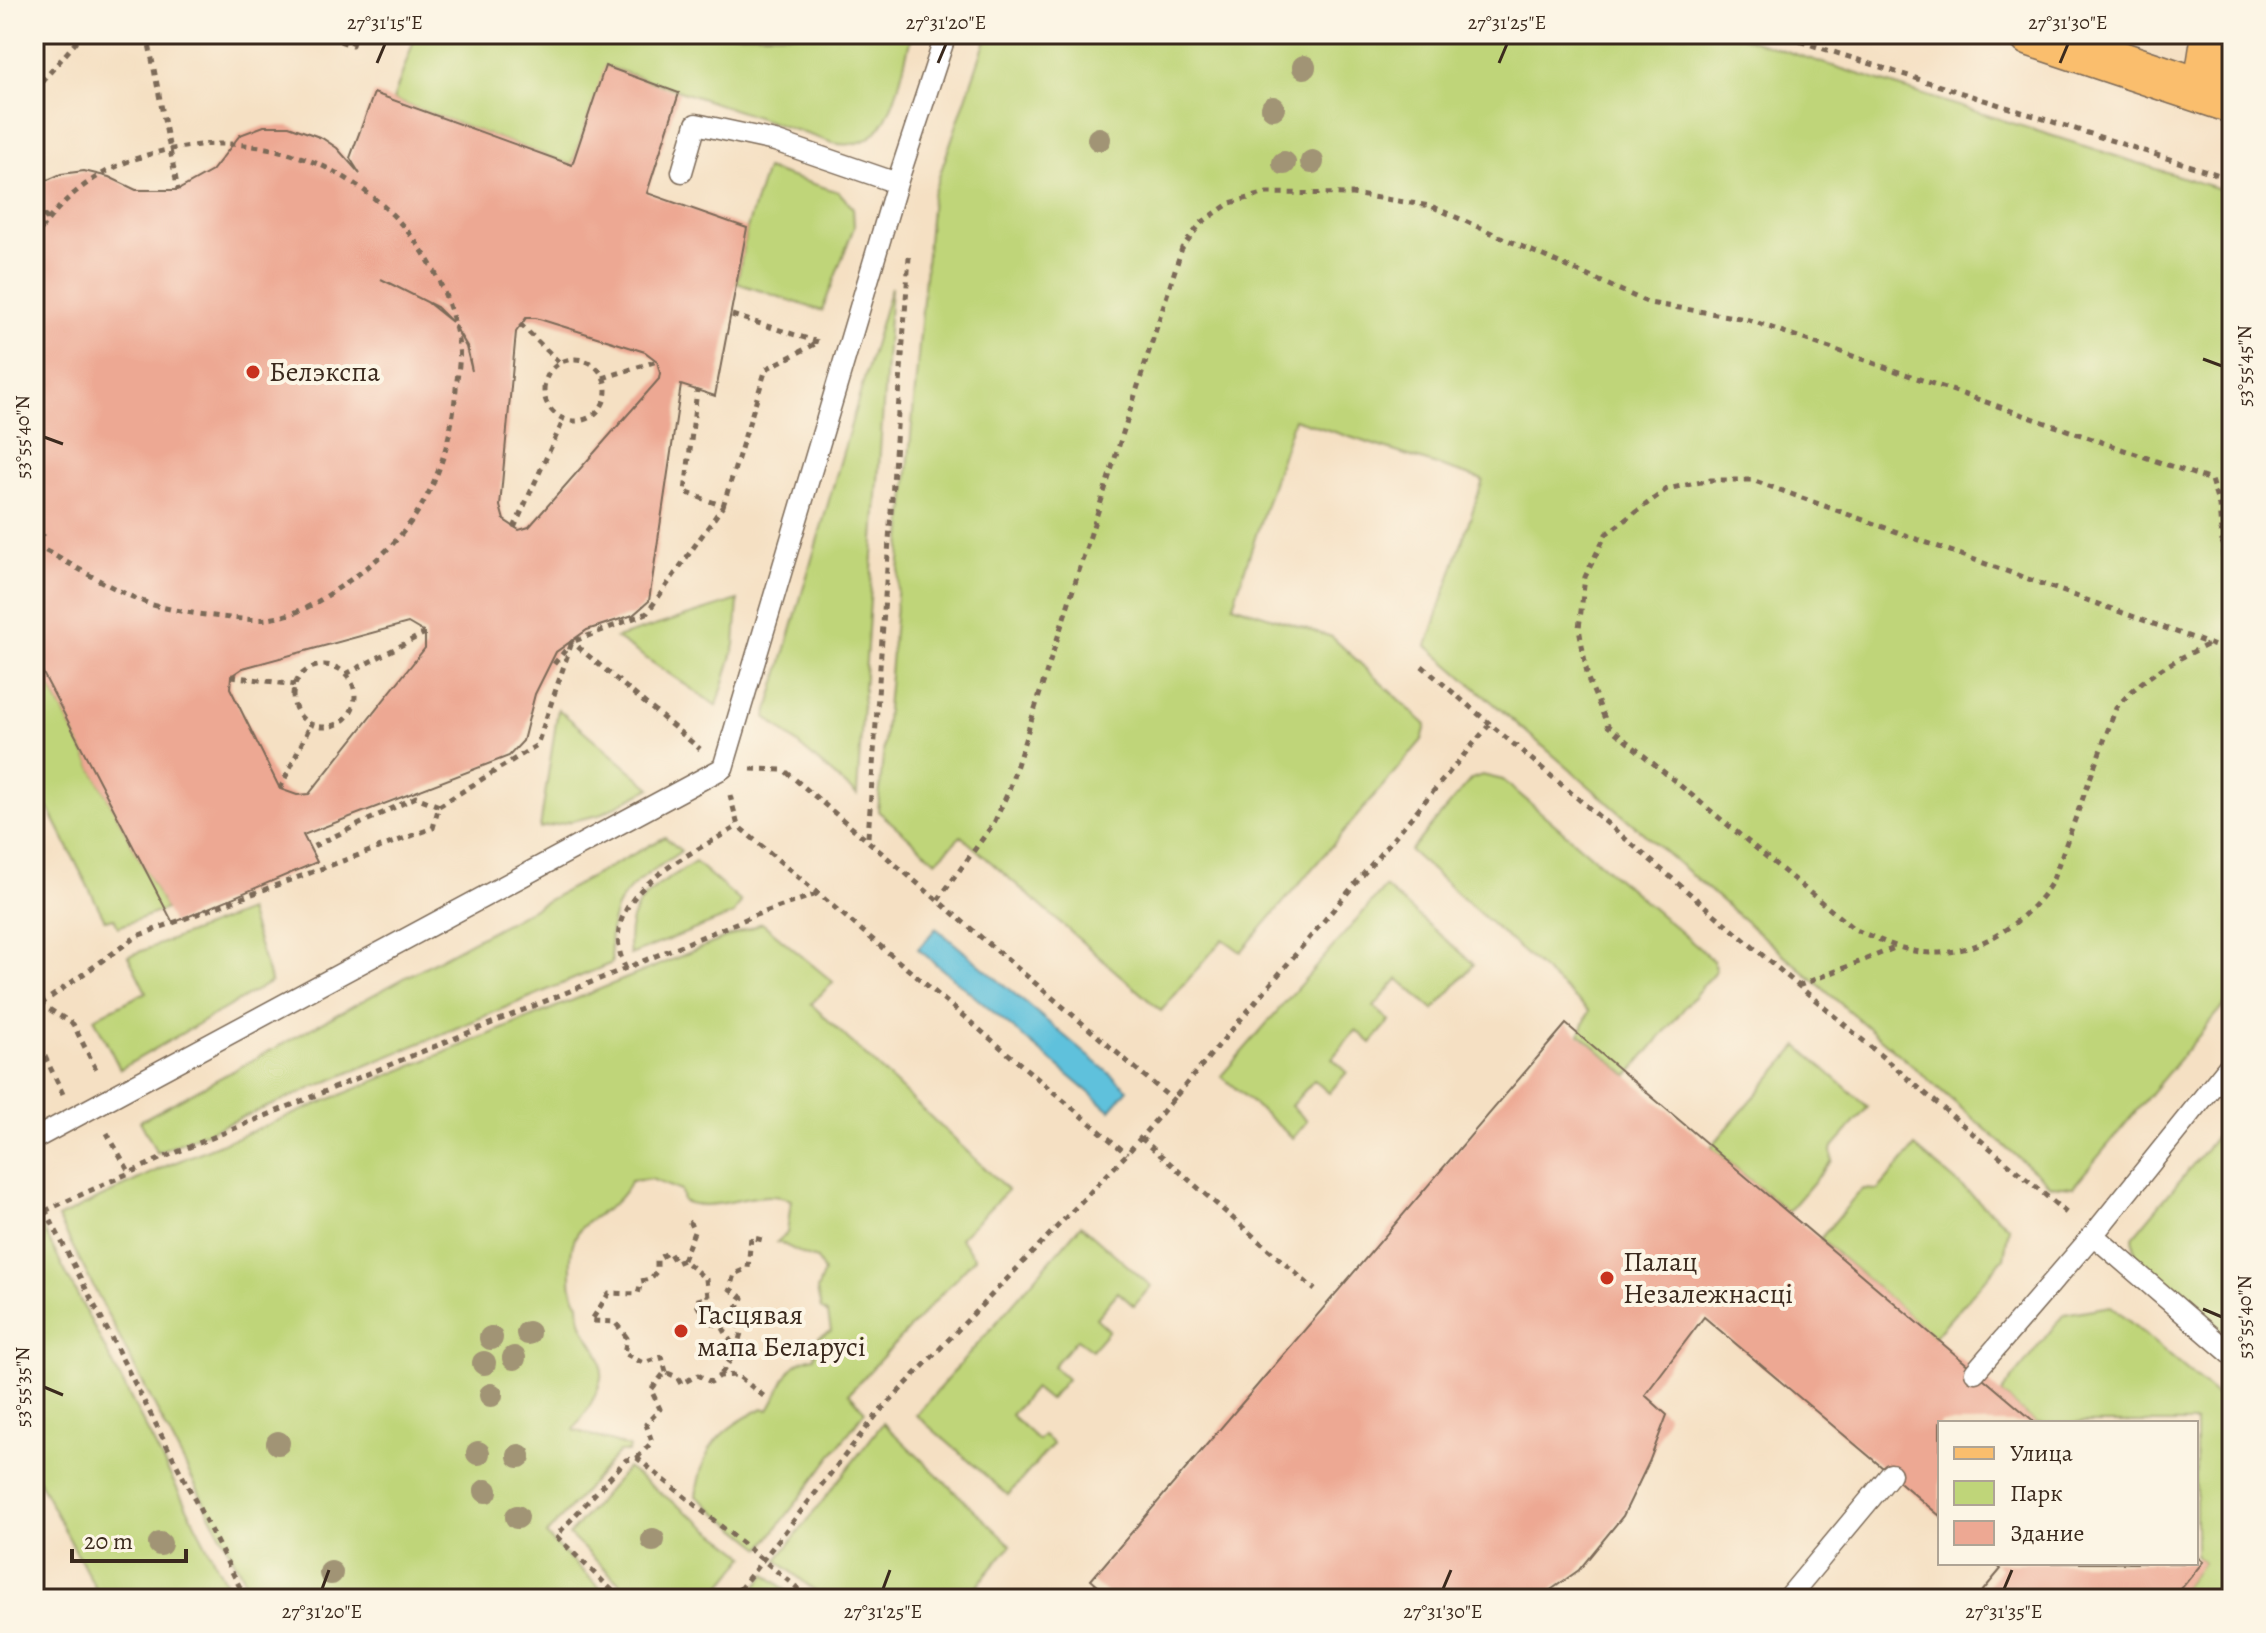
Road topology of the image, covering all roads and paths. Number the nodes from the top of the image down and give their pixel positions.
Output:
1 (83, 34) edge
2 (147, 34) edge
3 (317, 34) edge
4 (355, 34) edge
5 (946, 34) edge
6 (1777, 34) edge
7 (2031, 34) edge
8 (2214, 34) edge
9 (34, 91) edge
10 (2219, 96) edge
11 (169, 148) junction
12 (682, 172) dead end
13 (2232, 179) edge
14 (897, 183) junction
15 (178, 190) dead end
16 (34, 207) edge
17 (49, 220) junction
18 (34, 240) edge
19 (909, 249) dead end
20 (732, 315) dead end
21 (520, 324) dead end
22 (824, 329) dead end
23 (819, 342) junction
24 (657, 361) dead end
25 (560, 363) junction
26 (603, 378) junction
27 (697, 390) dead end
28 (564, 419) junction
29 (723, 506) junction
30 (514, 528) dead end
31 (34, 545) edge
32 (2232, 603) edge
33 (425, 633) dead end
34 (572, 642) junction
35 (2207, 645) junction
36 (2232, 652) edge
37 (554, 664) dead end
38 (1422, 666) dead end
39 (346, 674) junction
40 (231, 676) dead end
41 (295, 685) junction
42 (311, 724) junction
43 (1490, 724) junction
44 (723, 768) junction
45 (784, 770) dead end
46 (280, 789) dead end
47 (439, 806) junction
48 (868, 838) junction
49 (310, 848) dead end
50 (817, 894) junction
51 (938, 900) junction
52 (1898, 947) junction
53 (626, 969) junction
54 (1798, 986) junction
55 (34, 992) edge
56 (41, 1004) junction
57 (2232, 1062) edge
58 (97, 1072) dead end
59 (61, 1091) dead end
60 (1174, 1101) junction
61 (1141, 1138) junction
62 (34, 1139) edge
63 (1127, 1154) junction
64 (34, 1188) edge
65 (45, 1211) junction
66 (695, 1217) dead end
67 (2093, 1235) junction
68 (766, 1241) dead end
69 (683, 1260) junction
70 (1315, 1290) dead end
71 (736, 1351) junction
72 (2232, 1355) edge
73 (666, 1372) junction
74 (1975, 1372) dead end
75 (720, 1376) junction
76 (766, 1398) dead end
77 (637, 1458) junction
78 (1891, 1474) dead end
79 (763, 1560) junction
80 (246, 1599) edge
81 (621, 1599) edge
82 (732, 1599) edge
83 (811, 1599) edge
84 (1787, 1599) edge

1 - 9 path
2 - 11 path
3 - 4 path
5 - 14 lane
6 - 13 path
7 - 10 main road
8 - 10 main road
11 - 15 path
11 - 17 path
11 - 31 path
12 - 14 lane
14 - 44 lane
16 - 17 path
17 - 18 path
19 - 48 path
20 - 23 path
21 - 25 path
22 - 23 path
23 - 29 path
24 - 26 path
25 - 26 path
25 - 28 path
26 - 28 path
27 - 29 path
28 - 30 path
29 - 34 path
32 - 51 path
33 - 39 path
34 - 37 path
34 - 44 path
34 - 47 path
35 - 36 path
35 - 52 path
35 - 52 path
38 - 43 path
39 - 41 path
39 - 42 path
40 - 41 path
41 - 42 path
42 - 46 path
43 - 54 path
43 - 60 path
44 - 62 lane
45 - 48 path
47 - 49 path
47 - 56 path
48 - 51 path
50 - 53 path
50 - 53 path
50 - 63 path
51 - 60 path
52 - 54 path
53 - 65 path
54 - 67 path
55 - 56 path
56 - 58 path
56 - 59 path
57 - 67 lane
60 - 61 path
61 - 63 path
61 - 70 path
63 - 79 path
64 - 65 path
65 - 80 path
66 - 69 path
67 - 72 lane
67 - 74 lane
68 - 71 path
69 - 71 path
69 - 73 path
71 - 75 path
73 - 75 path
73 - 77 path
75 - 76 path
77 - 79 path
77 - 81 path
78 - 84 lane
79 - 82 path
79 - 83 path

